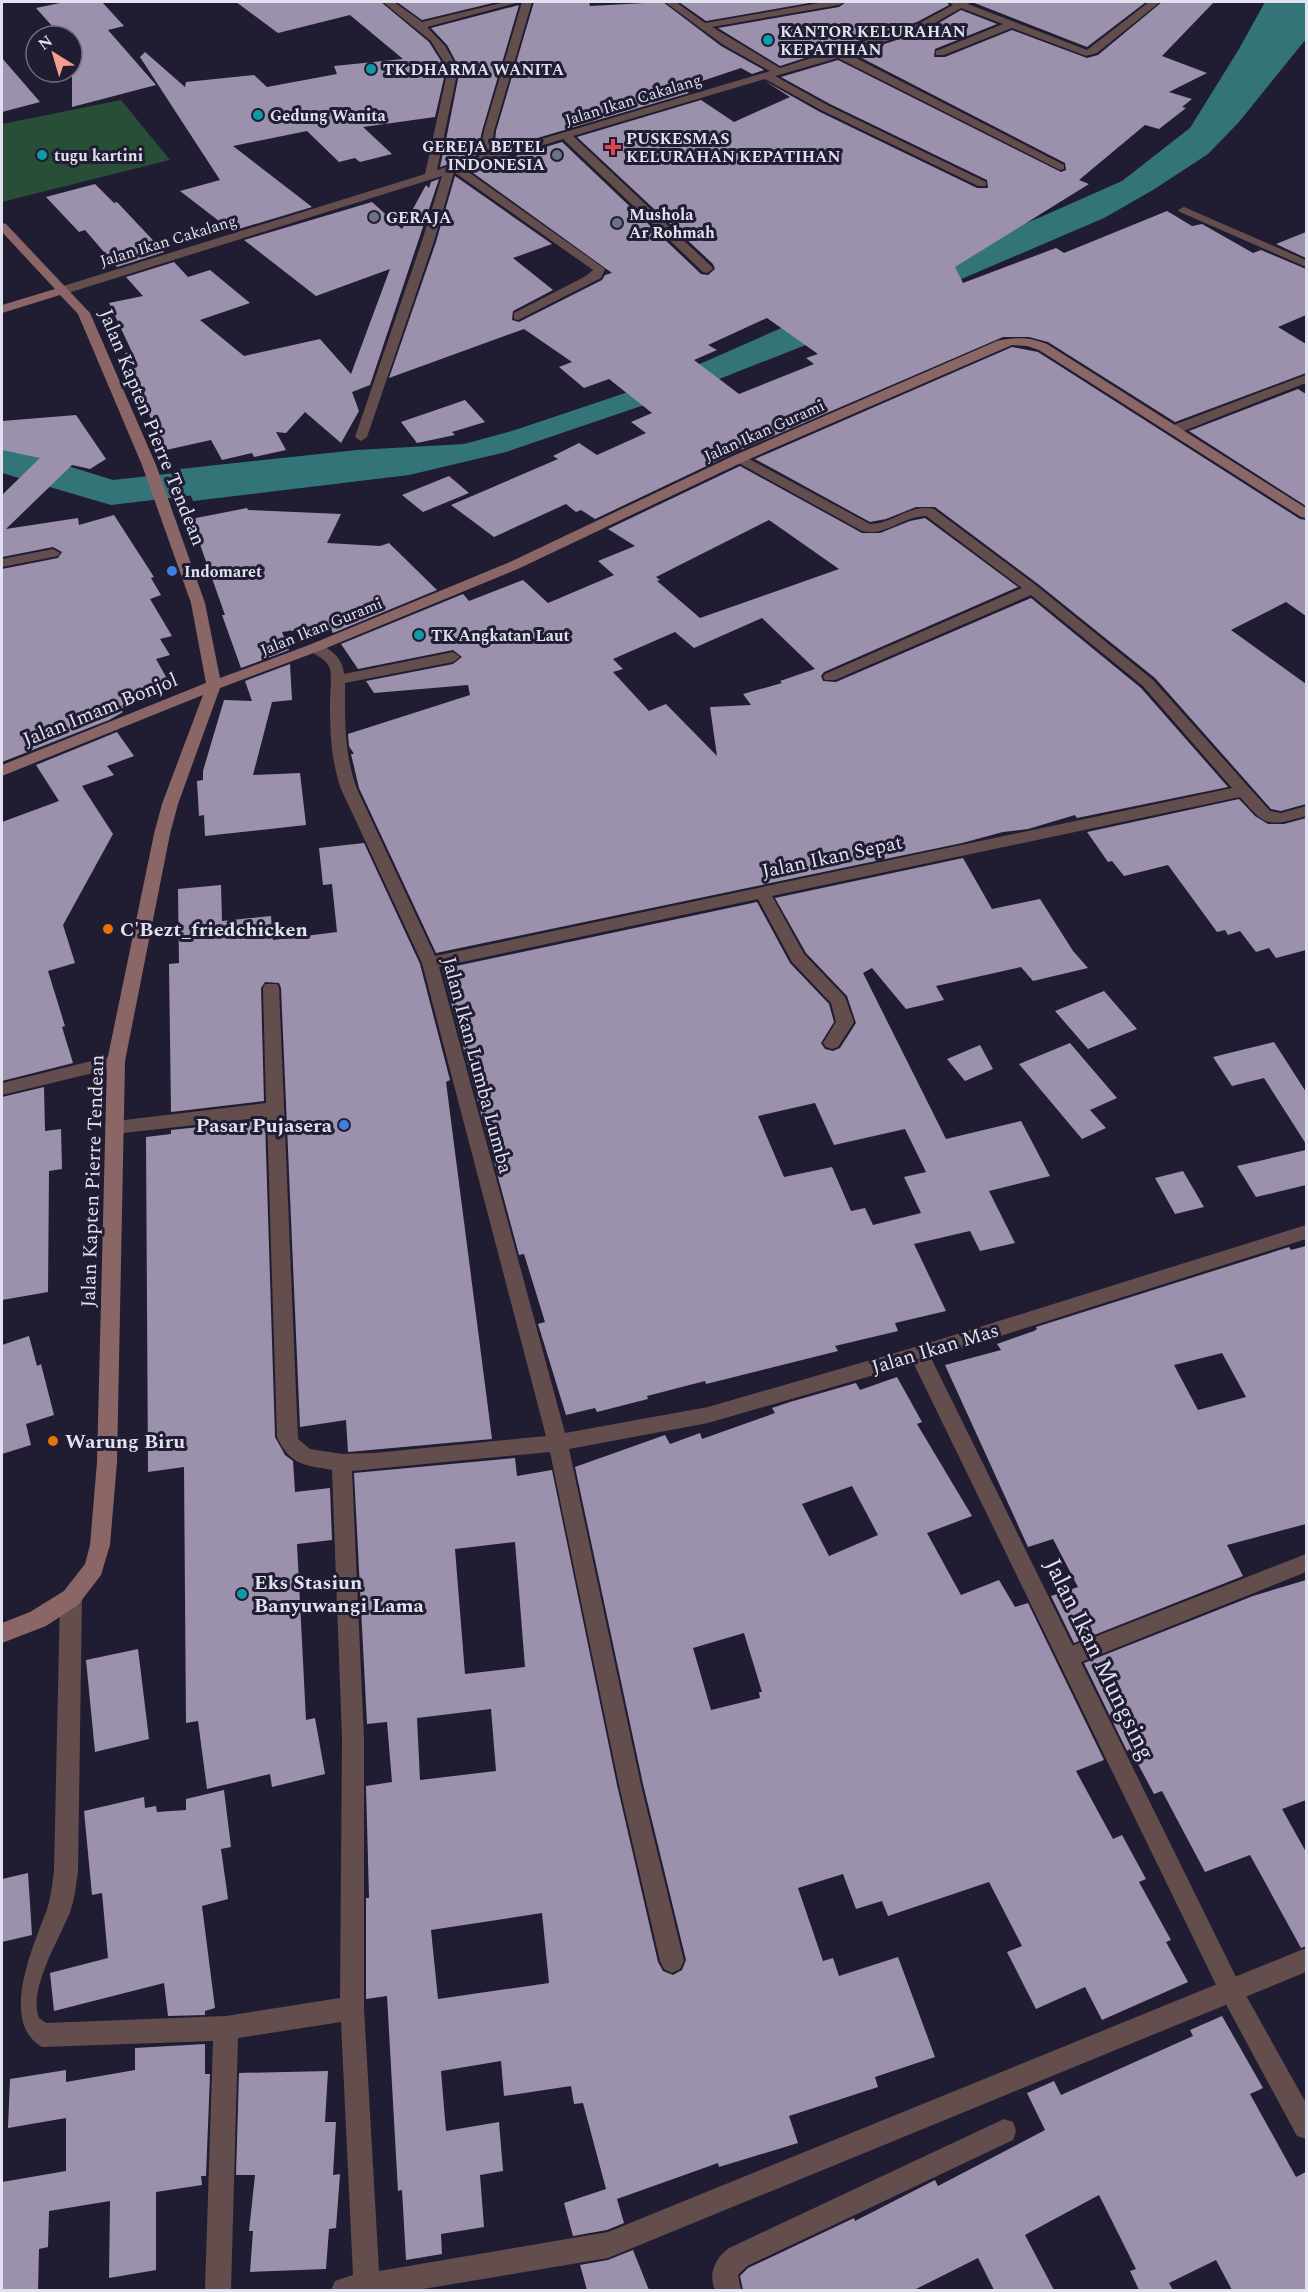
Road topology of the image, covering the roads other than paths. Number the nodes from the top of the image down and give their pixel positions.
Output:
1 (388, 2) edge
2 (515, 2) edge
3 (527, 2) edge
4 (670, 2) edge
5 (839, 2) edge
6 (960, 2) edge
7 (1155, 2) edge
8 (1013, 24) junction
9 (421, 25) junction
10 (703, 26) junction
11 (839, 54) junction
12 (940, 54) dead end
13 (779, 72) junction
14 (766, 76) junction
15 (566, 136) junction
16 (484, 160) junction
17 (1060, 167) dead end
18 (452, 169) junction
19 (430, 176) junction
20 (982, 184) dead end
21 (1184, 210) dead end
22 (2, 226) edge
23 (1306, 264) edge
24 (707, 269) dead end
25 (64, 290) junction
26 (2, 309) edge
27 (518, 316) dead end
28 (1306, 380) edge
29 (1176, 429) junction
30 (361, 437) dead end
31 (740, 458) junction
32 (1306, 514) edge
33 (53, 553) dead end
34 (2, 563) edge
35 (1032, 589) junction
36 (314, 648) junction
37 (453, 657) dead end
38 (830, 677) dead end
39 (338, 680) junction
40 (214, 686) junction
41 (2, 771) edge
42 (1244, 791) junction
43 (1306, 811) edge
44 (762, 892) junction
45 (430, 963) junction
46 (271, 988) dead end
47 (832, 1043) dead end
48 (116, 1061) junction
49 (2, 1089) edge
50 (275, 1109) junction
51 (114, 1127) junction
52 (1306, 1232) edge
53 (919, 1354) junction
54 (558, 1443) junction
55 (342, 1463) junction
56 (1306, 1563) edge
57 (71, 1598) junction
58 (2, 1633) edge
59 (1070, 1657) junction
60 (1306, 1960) edge
61 (672, 1961) dead end
62 (1230, 1989) junction
63 (352, 2008) junction
64 (226, 2028) junction
65 (1306, 2127) edge
66 (1004, 2131) dead end
67 (359, 2289) edge
68 (218, 2290) edge
69 (728, 2290) edge

1 - 9 street
2 - 9 street
3 - 16 street
4 - 10 street
5 - 10 street
6 - 8 street
6 - 11 street, Jalan Ikan Cakalang
7 - 8 street
8 - 12 street
9 - 19 street
10 - 13 street
11 - 13 street, Jalan Ikan Cakalang
11 - 17 street
13 - 14 street, Jalan Ikan Cakalang
14 - 15 street, Jalan Ikan Cakalang
14 - 20 street
15 - 16 street, Jalan Ikan Cakalang
15 - 24 street
16 - 18 street, Jalan Ikan Cakalang
18 - 19 street, Jalan Ikan Cakalang
18 - 27 street
18 - 30 street
19 - 25 street, Jalan Ikan Cakalang
21 - 23 street
22 - 25 main road, Jalan Kapten Pierre Tendean
25 - 26 main road
25 - 40 main road, Jalan Kapten Pierre Tendean
28 - 29 street
29 - 31 main road, Jalan Ikan Gurami
29 - 32 main road, Jalan Ikan Gurami
31 - 35 street
31 - 36 main road, Jalan Ikan Gurami
33 - 34 street
35 - 38 street
35 - 42 street
36 - 39 street, Jalan Ikan Lumba Lumba
36 - 40 main road, Jalan Ikan Gurami
37 - 39 street
39 - 45 street, Jalan Ikan Lumba Lumba
40 - 41 main road, Jalan Imam Bonjol
40 - 48 main road, Jalan Kapten Pierre Tendean
42 - 43 street
42 - 44 street, Jalan Ikan Sepat
44 - 45 street, Jalan Ikan Sepat
44 - 47 street
45 - 54 street, Jalan Ikan Lumba Lumba
46 - 50 street, Jalan Ikan Mas
48 - 49 street
48 - 51 main road, Jalan Kapten Pierre Tendean
50 - 51 street
50 - 55 street, Jalan Ikan Mas
51 - 57 main road, Jalan Kapten Pierre Tendean
52 - 53 street, Jalan Ikan Mas
53 - 54 street, Jalan Ikan Mas
53 - 59 street, Jalan Ikan Mungsing
54 - 55 street, Jalan Ikan Mas
54 - 61 street, Jalan Ikan Lumba Lumba
55 - 63 street
56 - 59 street
57 - 58 main road, Jalan Kapten Pierre Tendean
57 - 64 street
59 - 62 street, Jalan Ikan Mungsing
60 - 62 street
62 - 65 street, Jalan Ikan Mungsing
62 - 67 street
63 - 64 street
63 - 67 street
64 - 68 street
66 - 69 street

